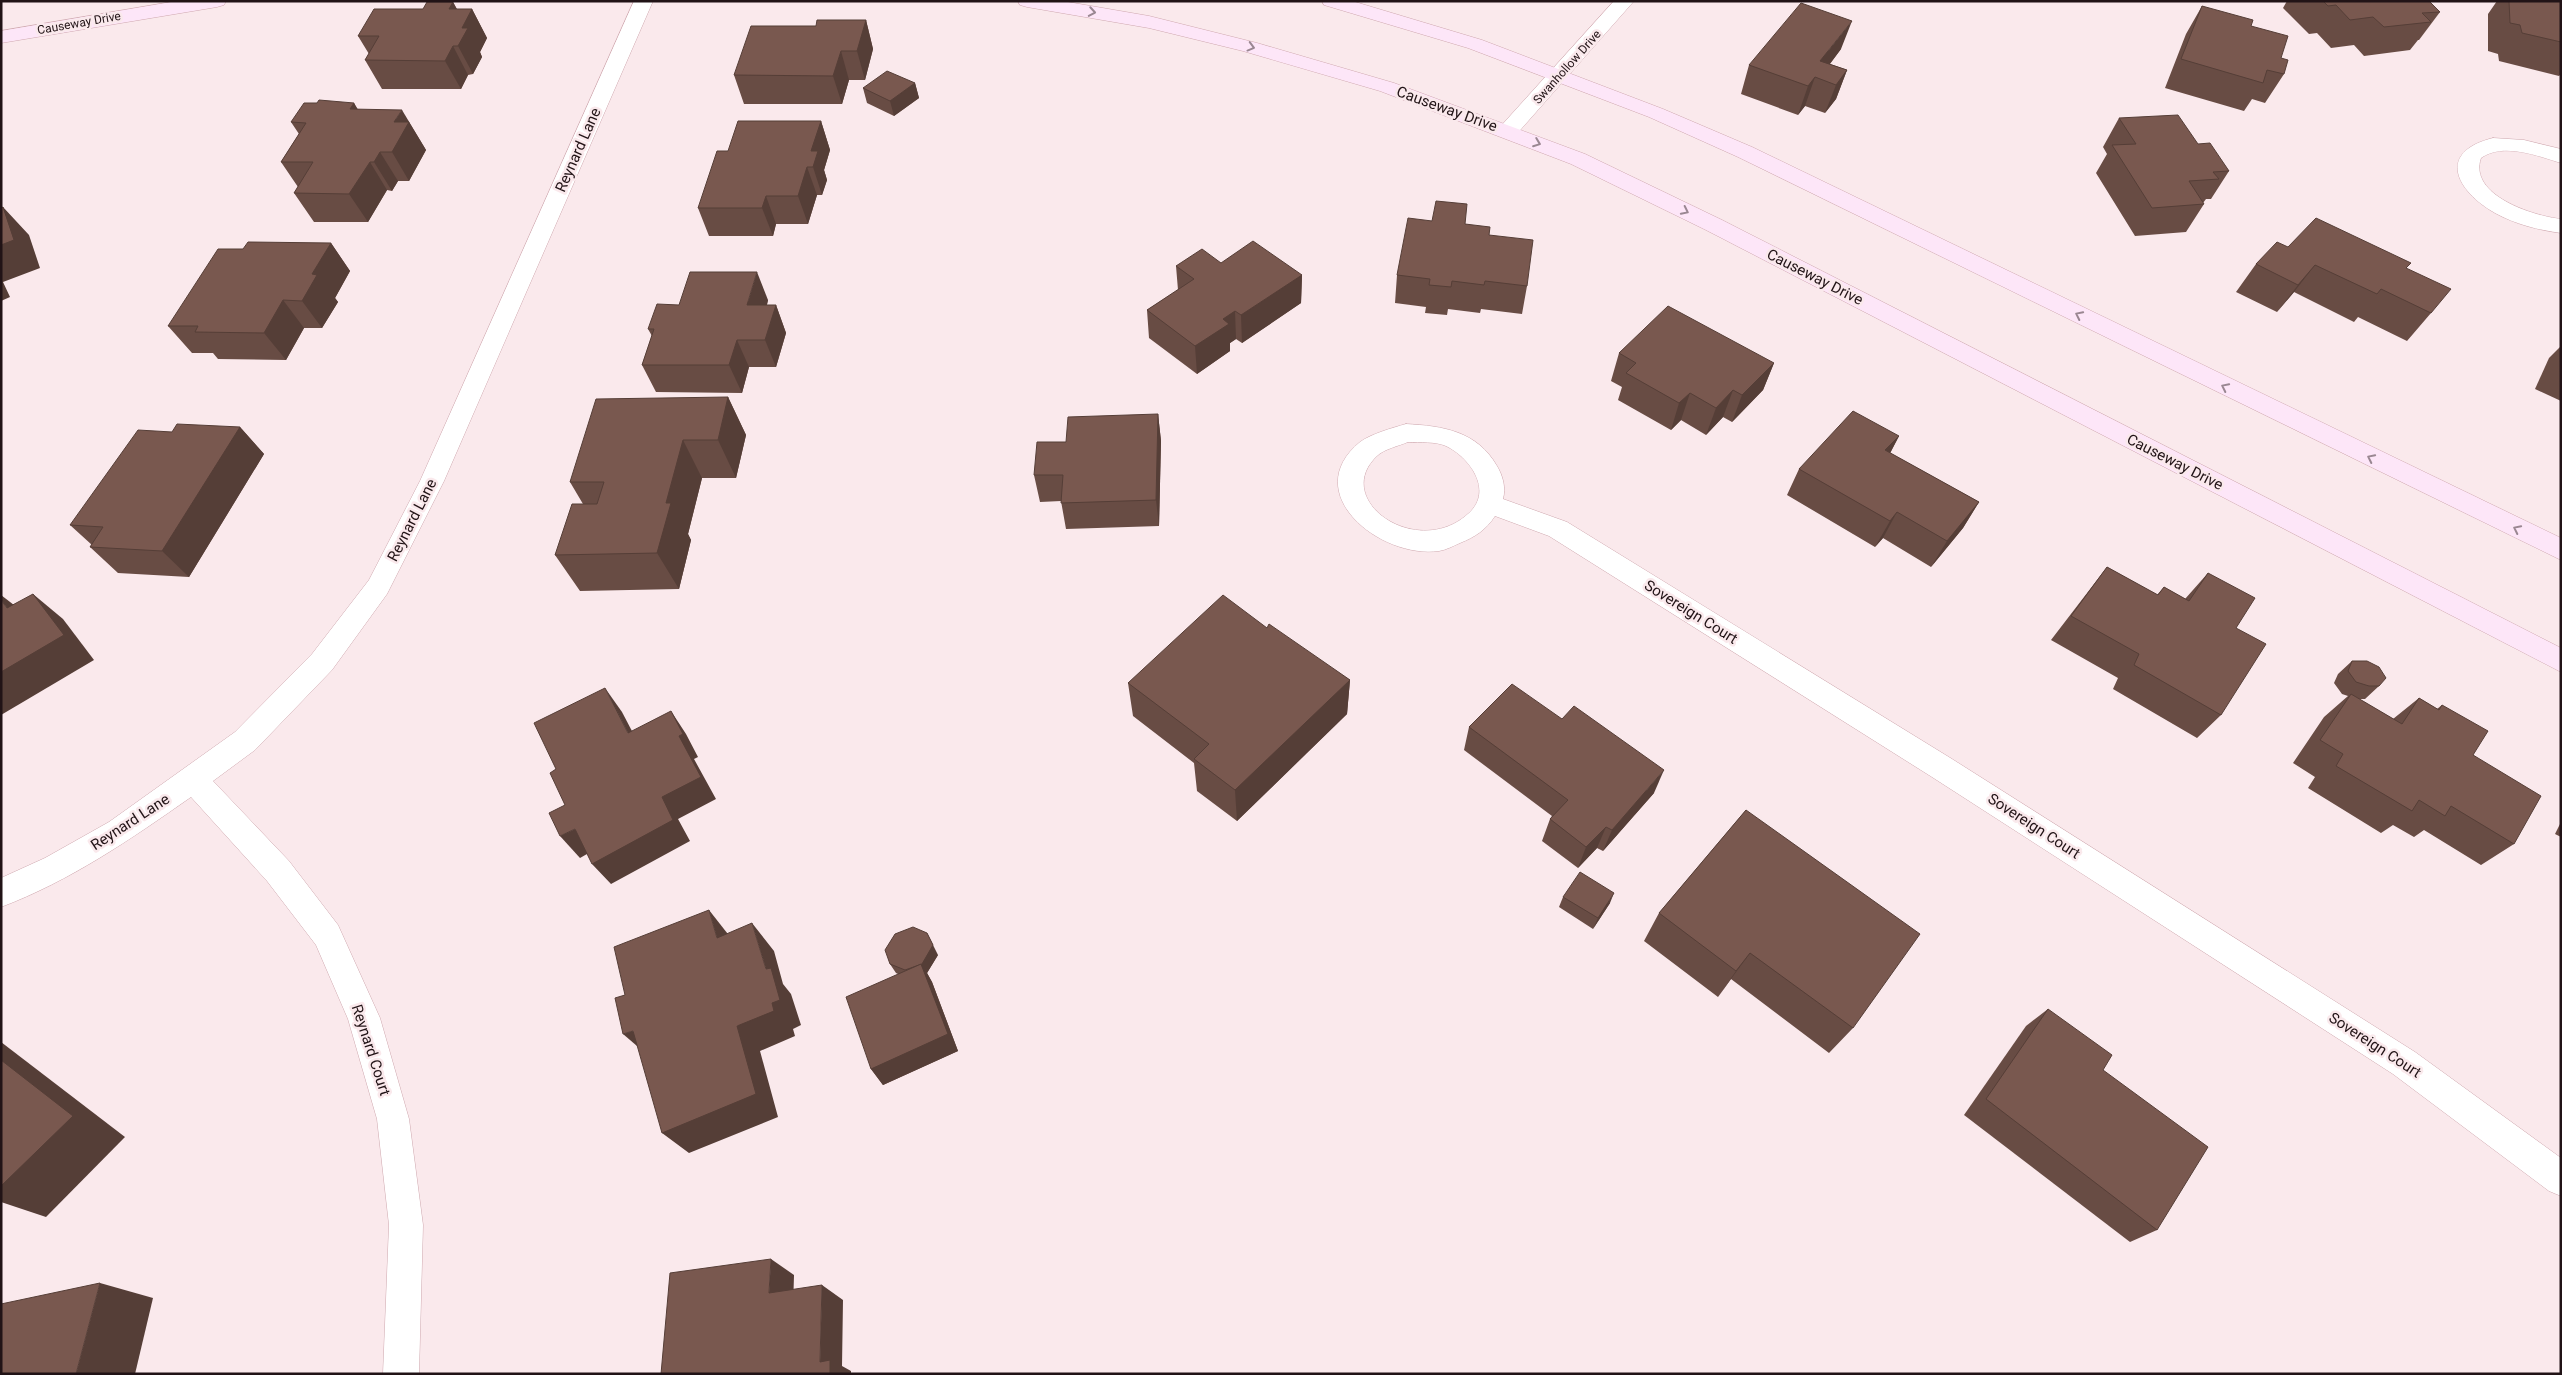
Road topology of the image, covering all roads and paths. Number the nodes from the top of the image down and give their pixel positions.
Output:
1 (217, 1) edge
2 (644, 1) edge
3 (1027, 1) edge
4 (1331, 1) edge
5 (1626, 1) edge
6 (1, 37) edge
7 (1560, 76) junction
8 (1508, 131) junction
9 (2561, 156) edge
10 (2561, 226) edge
11 (1490, 505) junction
12 (2561, 550) edge
13 (2561, 661) edge
14 (193, 780) junction
15 (1, 893) edge
16 (2561, 1179) edge
17 (400, 1374) edge

1 - 6 street, Causeway Drive
2 - 14 street, Reynard Lane
3 -> 8 street, Causeway Drive
4 - 7 street
5 - 7 street, Swanhollow Drive
7 - 8 street, Swanhollow Drive
12 -> 7 street
8 -> 13 street, Causeway Drive
9 - 10 street
11 - 11 street
11 - 16 street, Sovereign Court
14 - 15 street, Reynard Lane
14 - 17 street, Reynard Court

